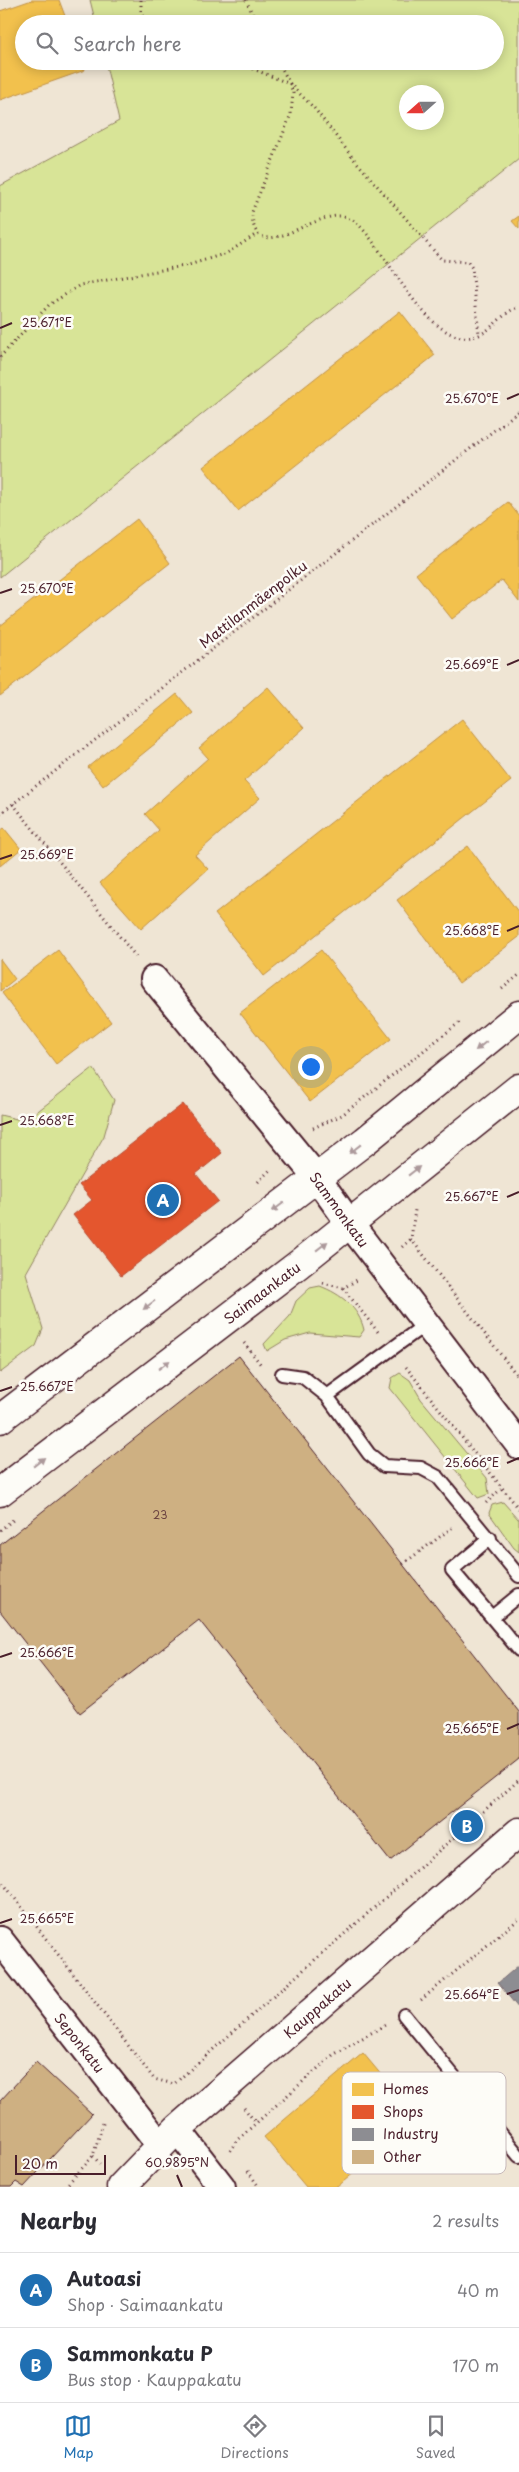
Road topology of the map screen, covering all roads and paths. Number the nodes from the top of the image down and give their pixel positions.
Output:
1 (141, 0) edge
2 (246, 0) edge
3 (143, 15) edge
4 (253, 15) edge
5 (256, 70) edge
6 (283, 70) edge
7 (290, 84) junction
8 (257, 234) junction
9 (519, 307) edge
10 (479, 335) junction
11 (0, 357) edge
12 (519, 411) edge
13 (14, 804) junction
14 (0, 814) edge
15 (519, 975) edge
16 (154, 979) joint
17 (496, 994) dead end
18 (519, 1015) edge
19 (465, 1018) dead end
20 (519, 1088) edge
21 (292, 1147) junction
22 (317, 1178) junction
23 (251, 1190) dead end
24 (350, 1224) junction
25 (411, 1239) dead end
26 (343, 1288) dead end
27 (426, 1324) junction
28 (241, 1339) dead end
29 (392, 1349) junction
30 (282, 1374) joint
31 (519, 1378) edge
32 (327, 1396) junction
33 (0, 1419) edge
34 (519, 1445) edge
35 (0, 1492) edge
36 (519, 1509) edge
37 (490, 1538) junction
38 (519, 1576) edge
39 (519, 1595) edge
40 (492, 1617) junction
41 (519, 1650) edge
42 (519, 1780) edge
43 (519, 1832) edge
44 (0, 1879) edge
45 (519, 1920) edge
46 (0, 1940) edge
47 (404, 2015) junction
48 (450, 2072) edge
49 (105, 2116) dead end
50 (169, 2137) junction
51 (506, 2140) edge
52 (519, 2156) edge
53 (219, 2182) edge
54 (65, 2187) edge
55 (121, 2187) edge

1 - 3 path
2 - 4 path
5 - 7 path
6 - 7 path
7 - 8 path
7 - 10 path
8 - 10 path
8 - 11 path
9 - 10 path
12 - 13 path, Mattilanmäenpolku
13 - 14 path, Mattilanmäenpolku
13 - 16 path
15 - 17 path
16 - 21 street, Sammonkatu
18 -> 22 main road
19 - 21 path
24 -> 20 main road, Saimaankatu
21 - 22 street, Sammonkatu
21 - 23 path
22 - 24 street, Sammonkatu
22 -> 33 main road
24 - 27 street, Sammonkatu
35 -> 24 main road, Saimaankatu
25 - 31 path
26 - 29 path
27 - 29 lane
27 - 34 street, Sammonkatu
28 - 30 path
29 - 32 lane
29 - 36 path
30 - 32 lane
32 - 37 lane
37 - 38 lane
37 - 40 lane
39 - 40 lane
40 - 41 lane
42 - 44 path
43 - 50 main road, Kauppakatu
45 - 47 path
46 - 50 street, Seponkatu
47 - 48 lane
47 - 53 path
49 - 54 path
50 - 53 street, Seponkatu
50 - 55 main road, Kauppakatu
51 - 52 lane

